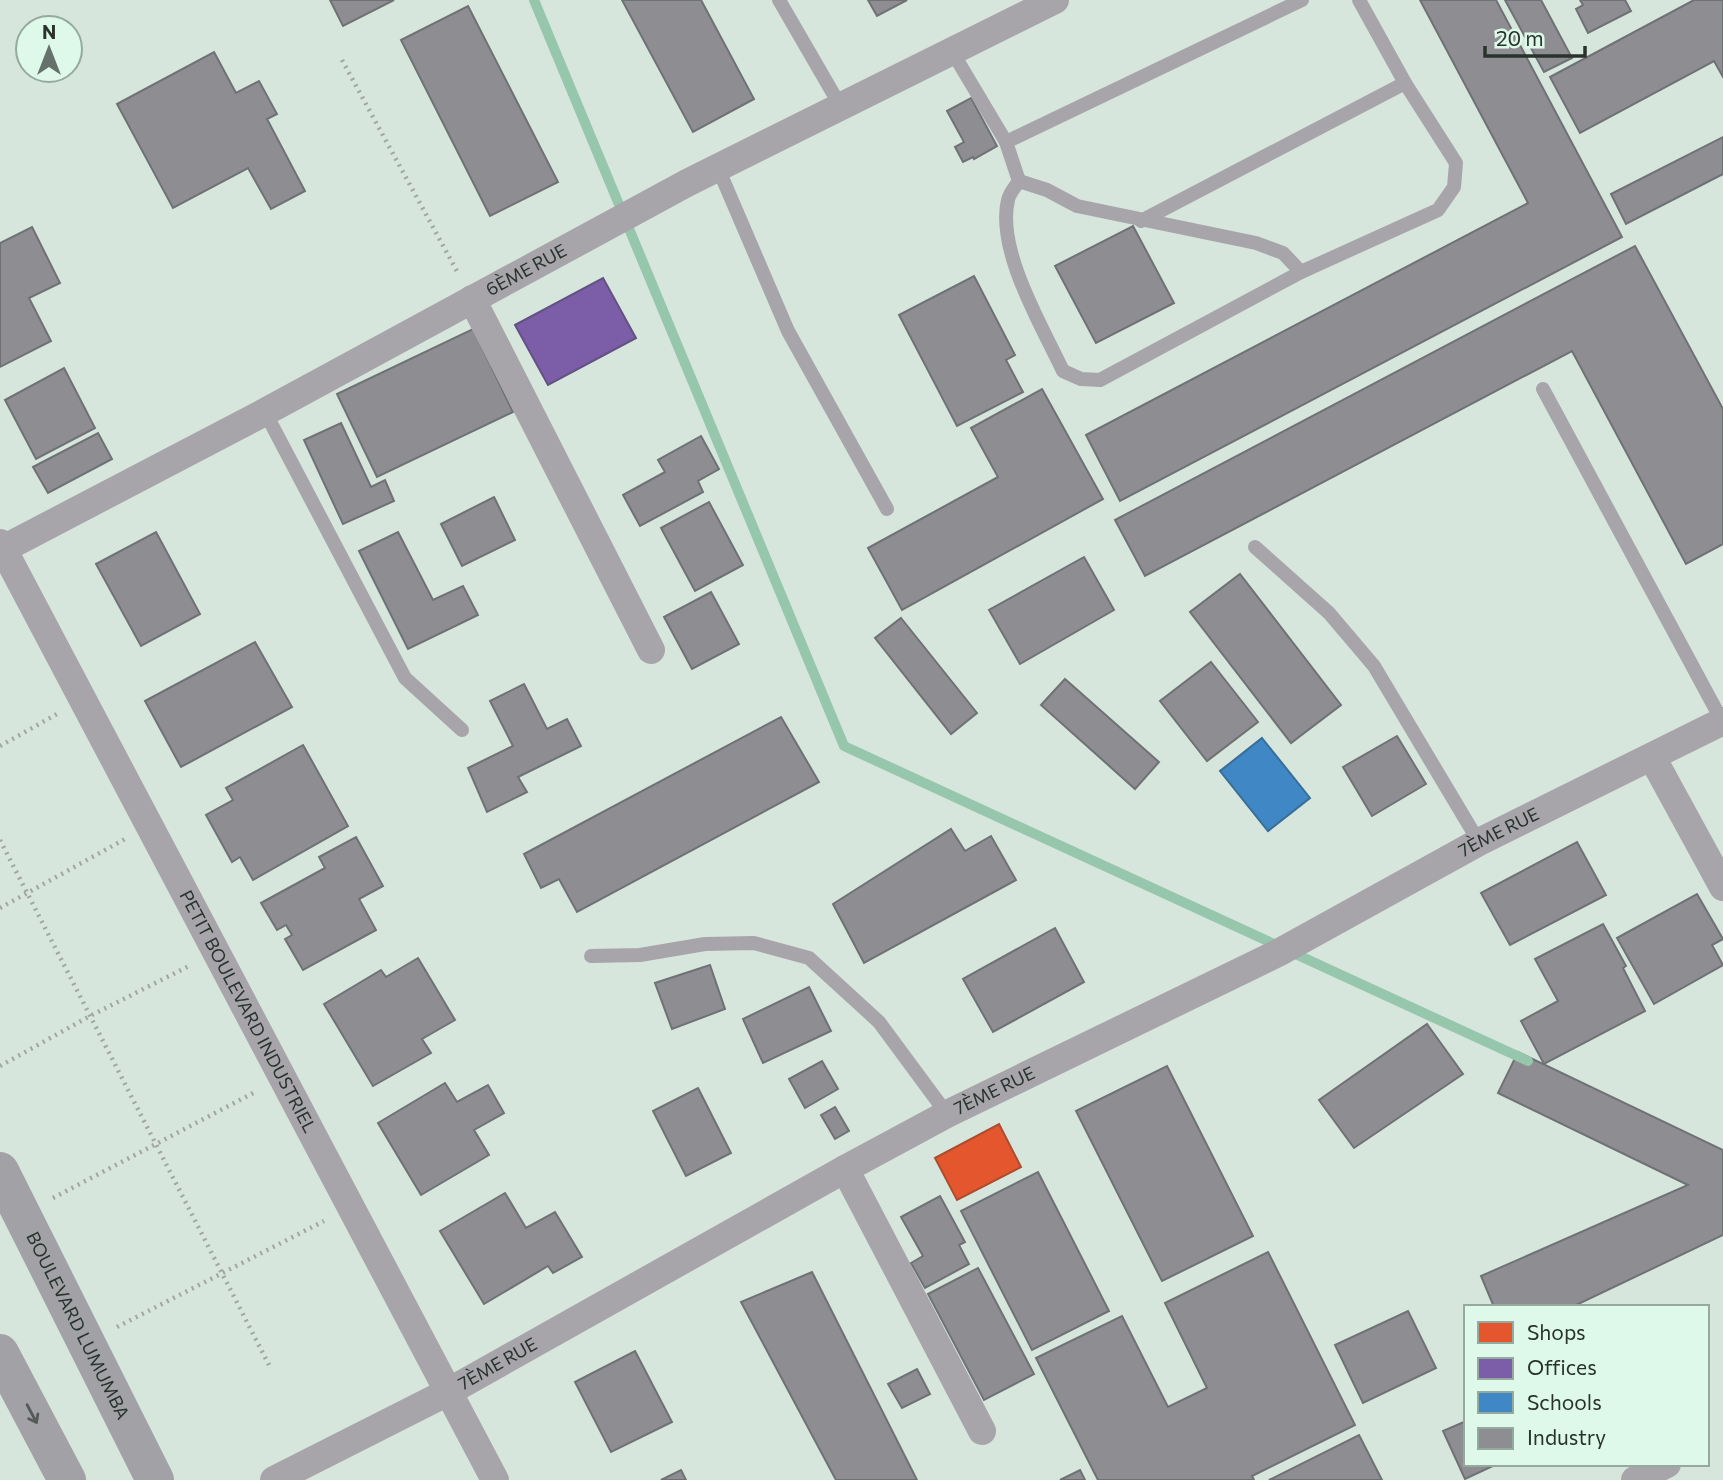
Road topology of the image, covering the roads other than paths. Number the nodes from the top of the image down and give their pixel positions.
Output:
1 (779, 0) edge
2 (1055, 0) edge
3 (1302, 0) edge
4 (1359, 0) edge
5 (953, 52) junction
6 (1405, 83) junction
7 (841, 107) junction
8 (1006, 142) junction
9 (718, 168) junction
10 (1019, 181) junction
11 (1141, 221) junction
12 (1301, 272) junction
13 (472, 299) junction
14 (1543, 389) dead end
15 (265, 412) junction
16 (887, 509) dead end
17 (2, 546) edge
18 (1255, 547) dead end
19 (651, 650) dead end
20 (1723, 721) edge
21 (462, 730) dead end
22 (1652, 757) junction
23 (1479, 842) junction
24 (1723, 887) edge
25 (591, 956) dead end
26 (947, 1114) junction
27 (845, 1169) junction
28 (0, 1171) edge
29 (0, 1353) edge
30 (448, 1392) junction
31 (982, 1432) dead end
32 (1663, 1466) edge
33 (67, 1480) edge
34 (155, 1480) edge
35 (274, 1480) edge
36 (495, 1480) edge
37 (1635, 1480) edge

1 - 7 lane
2 - 5 street, 6ÈME RUE
3 - 8 lane
4 - 6 lane
5 - 7 street, 6ÈME RUE
5 - 8 lane
6 - 11 lane
6 - 12 lane
7 - 9 street, 6ÈME RUE
8 - 10 lane
9 - 13 street, 6ÈME RUE
9 - 16 lane
10 - 11 lane
10 - 12 lane
11 - 12 lane
13 - 15 street, 6ÈME RUE
13 - 19 street
14 - 20 lane
15 - 17 street, 6ÈME RUE
15 - 21 lane
17 - 30 street, PETIT BOULEVARD INDUSTRIEL
18 - 23 lane
20 - 22 street, 7ÈME RUE
22 - 23 street, 7ÈME RUE
22 - 24 street
23 - 26 street, 7ÈME RUE
25 - 26 lane
26 - 27 street, 7ÈME RUE
27 - 30 street, 7ÈME RUE
27 - 31 street
28 - 34 highway, BOULEVARD LUMUMBA
29 -> 33 highway
30 - 35 street, 7ÈME RUE
30 - 36 street, PETIT BOULEVARD INDUSTRIEL
32 - 37 street

